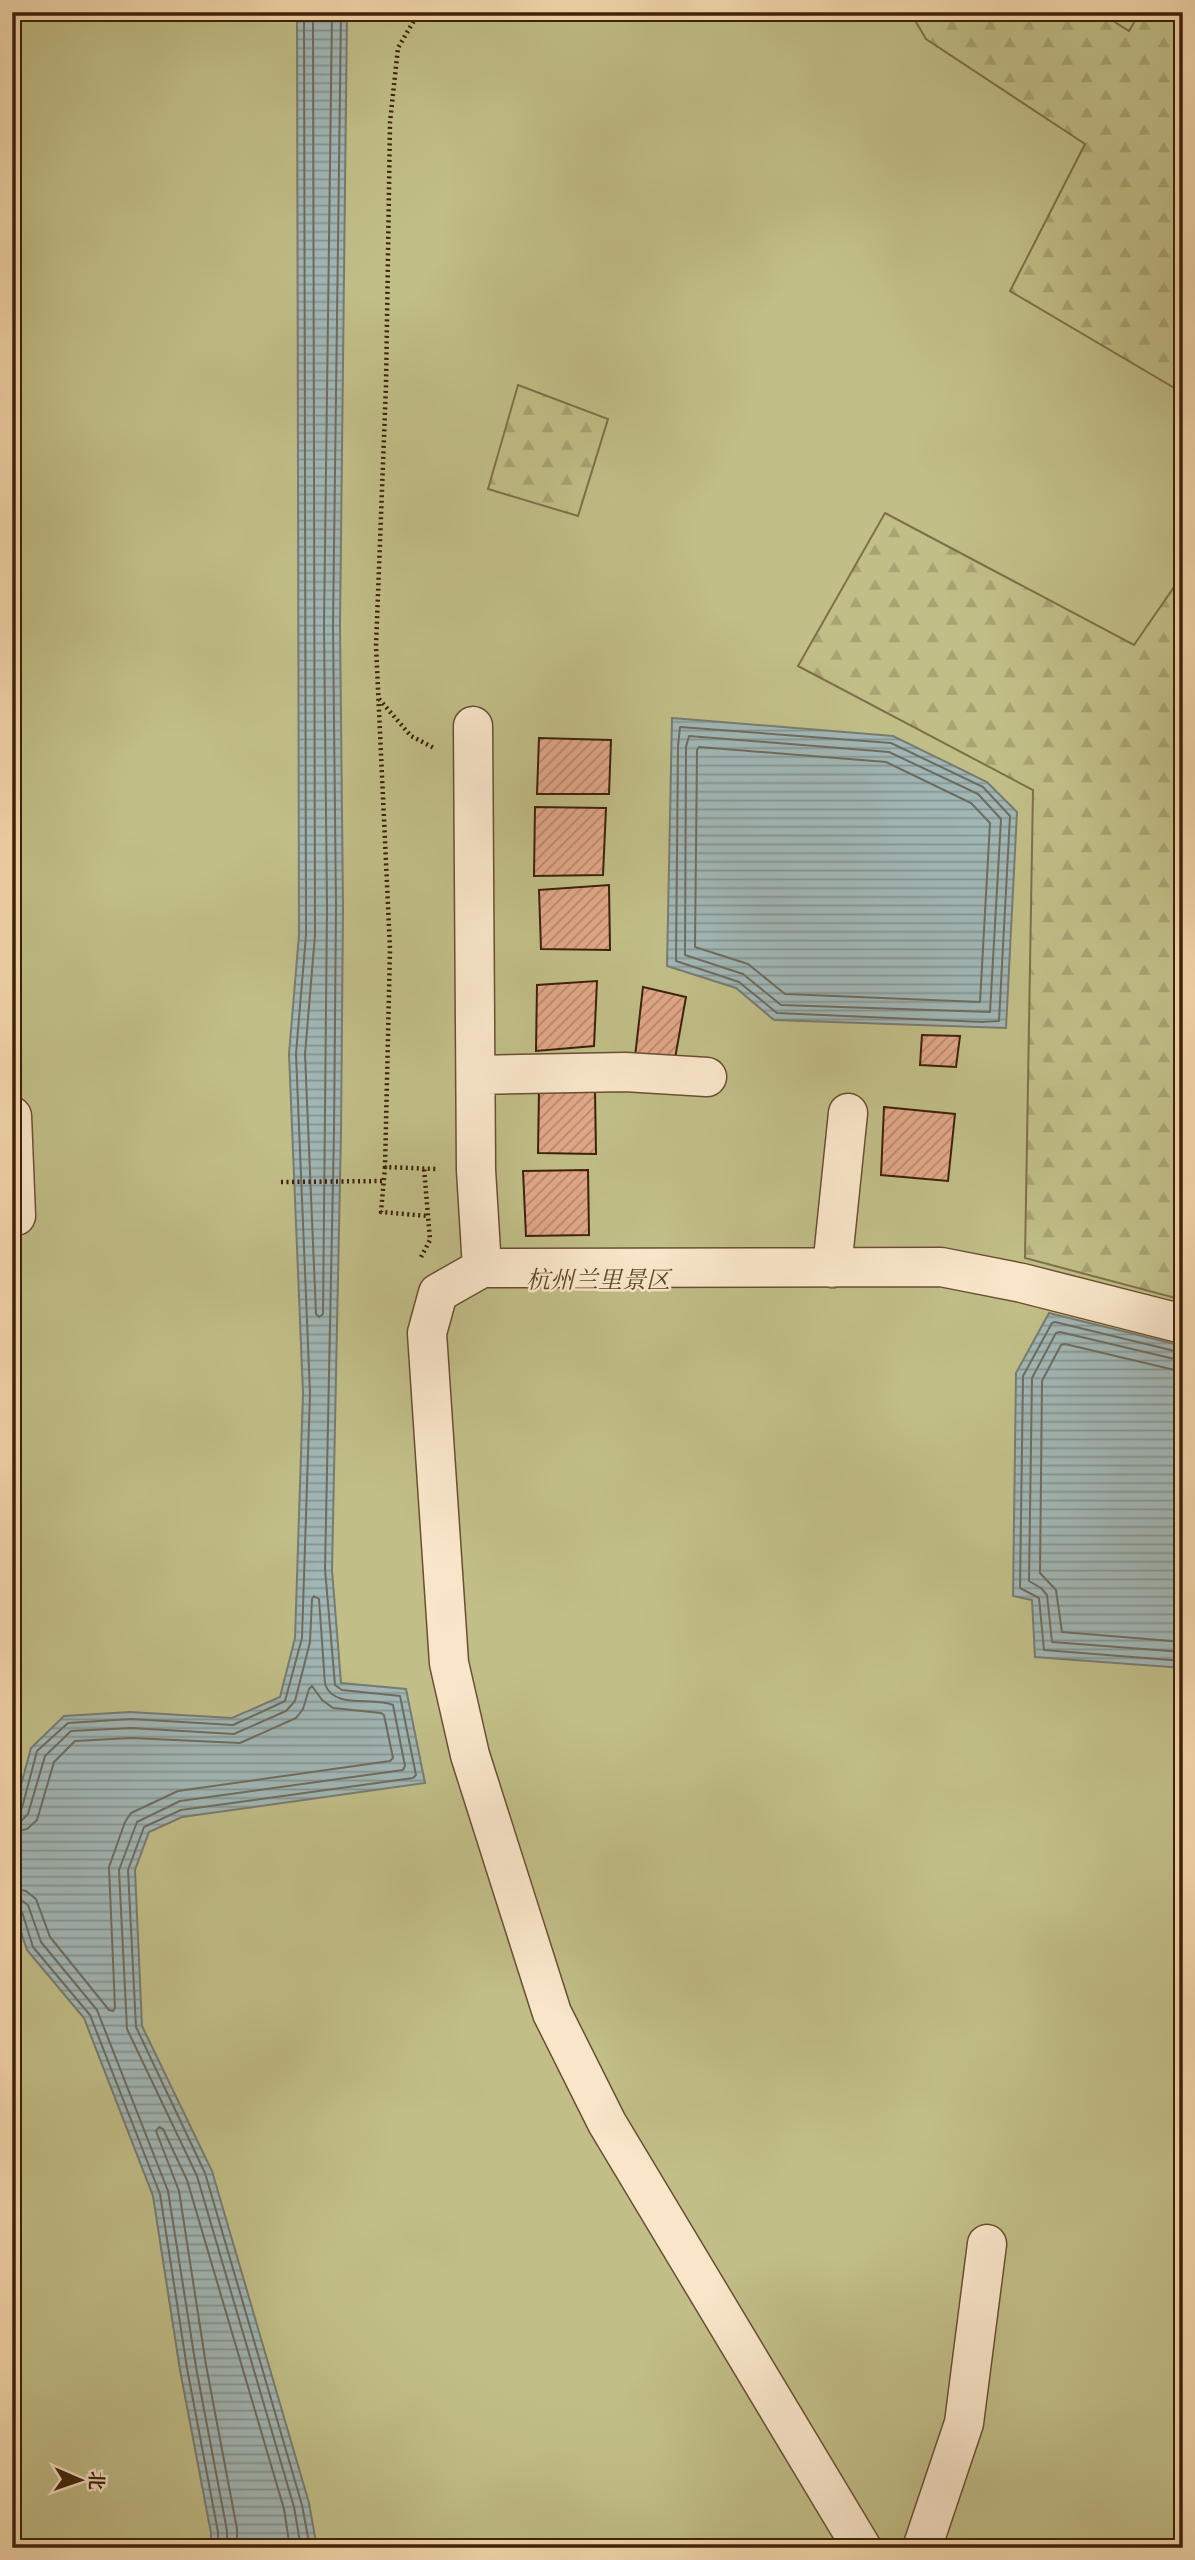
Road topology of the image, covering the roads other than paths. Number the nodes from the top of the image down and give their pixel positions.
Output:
1 (474, 740) road end
2 (476, 1075) junction
3 (707, 1077) dead end
4 (848, 1113) dead end
5 (12, 1116) edge
6 (12, 1216) edge
7 (482, 1268) junction
8 (832, 1268) junction
9 (1183, 1324) edge
10 (987, 2244) dead end
11 (862, 2548) edge
12 (922, 2548) edge

1 - 2 street
2 - 3 street
2 - 7 street
4 - 8 street
5 - 6 street
7 - 8 street
7 - 11 street
8 - 9 street
10 - 12 street

